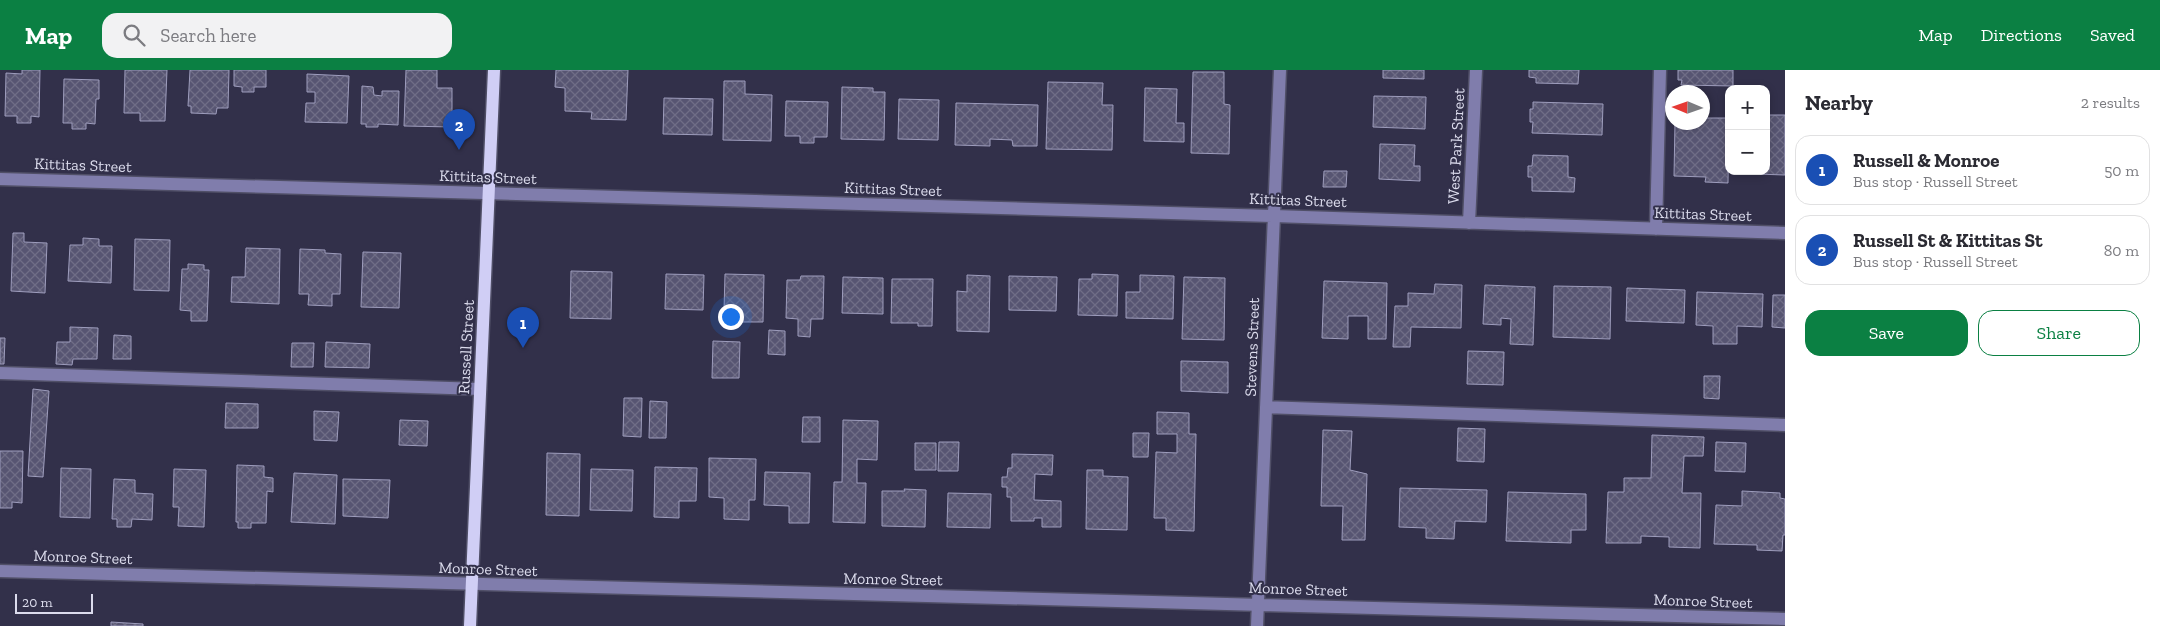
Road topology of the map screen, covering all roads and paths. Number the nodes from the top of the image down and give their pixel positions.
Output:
1 (494, 70) edge
2 (1280, 70) edge
3 (1476, 70) edge
4 (1660, 70) edge
5 (0, 179) edge
6 (489, 194) junction
7 (1274, 216) junction
8 (1469, 223) junction
9 (1656, 229) junction
10 (1785, 233) edge
11 (0, 373) edge
12 (480, 388) junction
13 (1266, 407) junction
14 (1785, 425) edge
15 (0, 571) edge
16 (472, 585) junction
17 (1258, 604) junction
18 (1785, 620) edge
19 (470, 626) edge
20 (1257, 626) edge

1 - 6 main road, Russell Street
2 - 7 street, Stevens Street
3 - 8 street, West Park Street
4 - 9 street
5 - 6 street, Kittitas Street
6 - 7 street, Kittitas Street
6 - 12 main road, Russell Street
7 - 8 street, Kittitas Street
7 - 13 street, Stevens Street
8 - 9 street, Kittitas Street
9 - 10 street, Kittitas Street
11 - 12 street
12 - 16 main road, Russell Street
13 - 14 street
13 - 17 street, Stevens Street
15 - 16 street, Monroe Street
16 - 17 street, Monroe Street
16 - 19 main road, Russell Street
17 - 18 street, Monroe Street
17 - 20 street, Stevens Street

